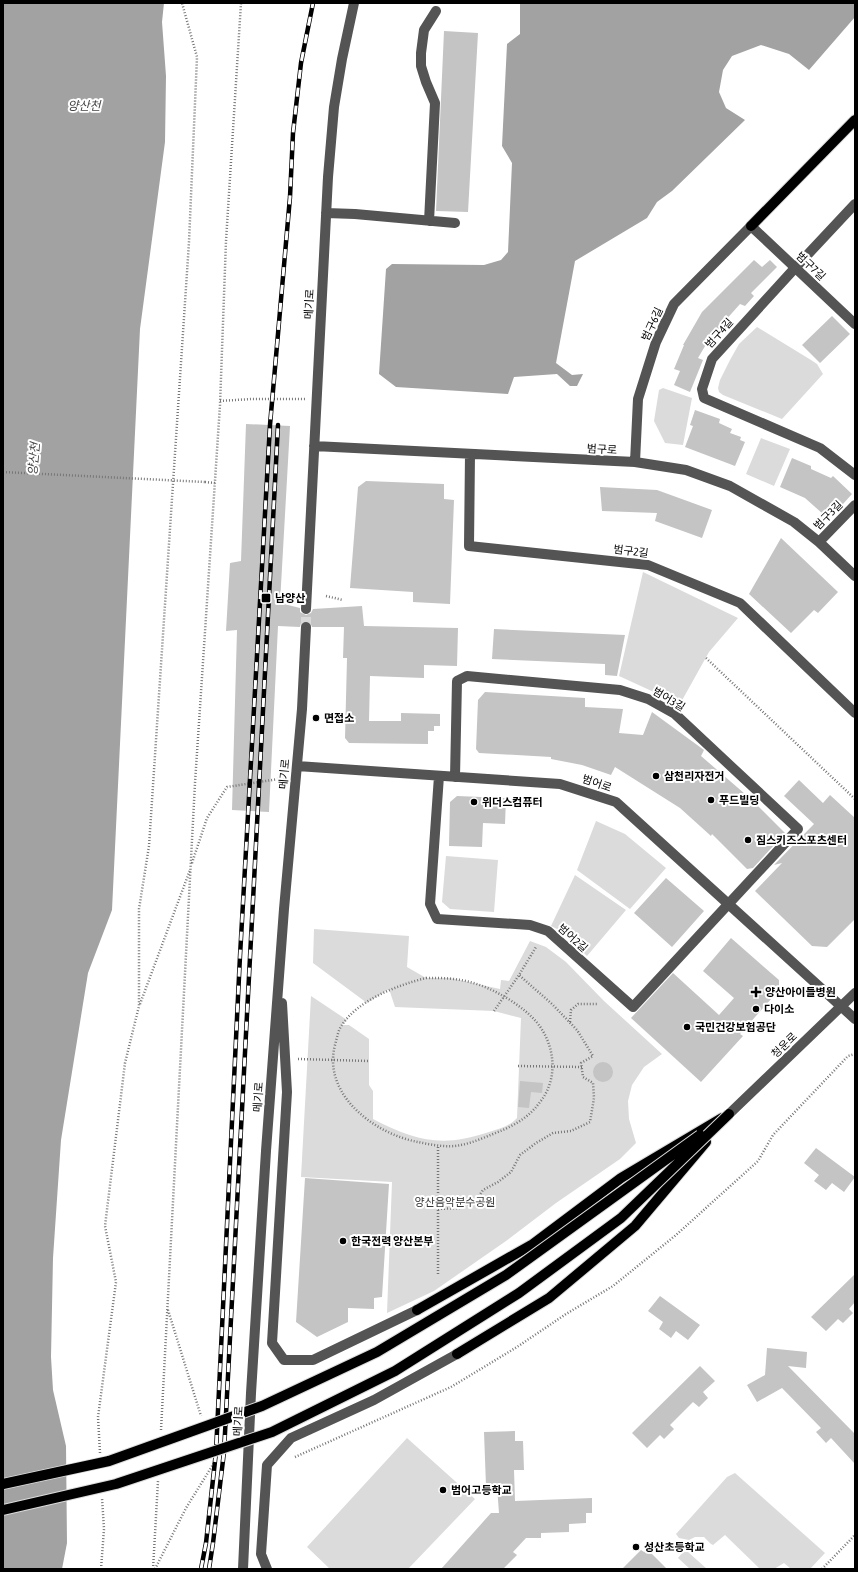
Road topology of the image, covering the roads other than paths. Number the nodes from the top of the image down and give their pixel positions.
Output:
1 (354, 3) edge
2 (436, 11) dead end
3 (855, 120) edge
4 (855, 204) edge
5 (326, 213) junction
6 (429, 221) junction
7 (455, 223) dead end
8 (751, 226) junction
9 (795, 268) junction
10 (855, 324) edge
11 (314, 446) junction
12 (470, 454) junction
13 (636, 462) junction
14 (855, 475) edge
15 (855, 505) edge
16 (819, 542) junction
17 (855, 576) edge
18 (306, 609) tunnel mouth
19 (306, 627) tunnel mouth
20 (855, 713) edge
21 (296, 772) junction
22 (439, 776) junction
23 (455, 777) junction
24 (728, 904) junction
25 (280, 962) junction
26 (855, 993) edge
27 (842, 1006) junction
28 (855, 1019) edge
29 (729, 1114) junction
30 (417, 1310) joint
31 (457, 1354) joint
32 (3, 1484) edge
33 (3, 1510) edge
34 (243, 1569) edge
35 (267, 1569) edge

1 - 5 street, 메기로
2 - 6 street
3 - 8 main road
4 - 9 street, 범구4길
5 - 6 street
5 - 11 street, 메기로
6 - 7 street
8 - 9 street, 범구7길
8 - 13 street, 범구6길
9 - 10 street, 범구7길
9 - 14 street, 범구4길
11 - 12 street, 범구로
11 - 18 street, 메기로
12 - 13 street, 범구로
12 - 20 street, 범구2길
13 - 16 street, 범구로
15 - 16 street, 범구3길
16 - 17 street, 범구로
19 - 21 street, 메기로
21 - 22 street, 범어로
21 - 25 street, 메기로
22 - 23 street, 범어로
22 - 24 street, 범어2길
23 - 24 street, 범어로
23 - 24 street, 범어3길
24 - 27 street, 범어로
25 - 30 street
25 - 34 street, 메기로
26 - 27 street, 청운로
27 - 28 street, 범어로
27 - 29 street, 청운로
29 - 30 main road
29 - 31 main road
29 - 32 main road, bridge
29 - 33 main road, bridge
31 - 35 street

